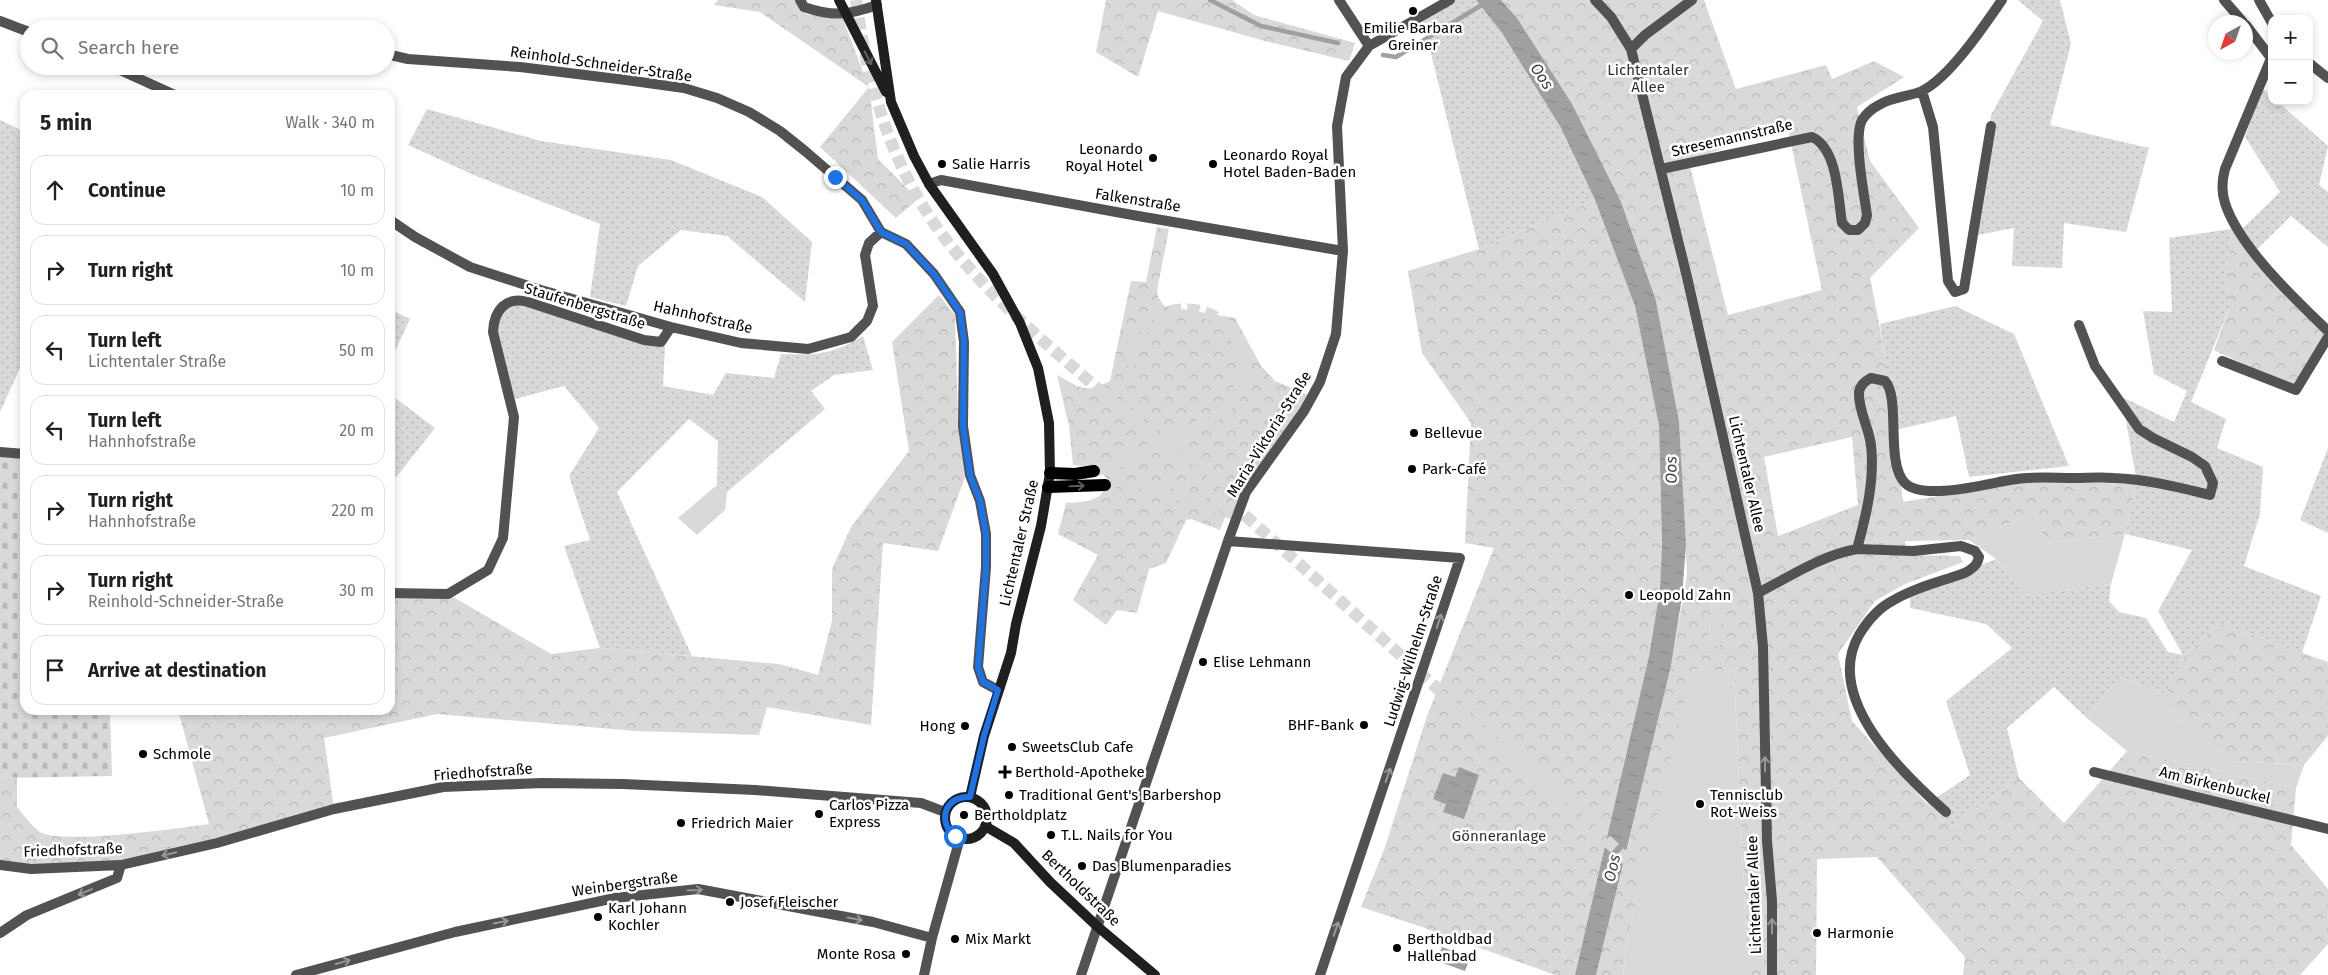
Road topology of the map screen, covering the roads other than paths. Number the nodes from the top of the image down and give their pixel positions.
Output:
1 (800, 0) edge
2 (839, 0) edge
3 (1338, 0) edge
4 (1450, 0) edge
5 (1595, 0) edge
6 (1692, 0) edge
7 (2002, 0) edge
8 (2224, 0) edge
9 (2259, 0) edge
10 (876, 3) edge
11 (846, 15) junction
12 (2236, 15) edge
13 (2268, 15) edge
14 (0, 20) edge
15 (20, 28) edge
16 (2253, 35) edge
17 (1370, 46) junction
18 (1631, 49) junction
19 (2268, 53) edge
20 (395, 56) edge
21 (2270, 60) edge
22 (2313, 66) edge
23 (131, 75) edge
24 (2328, 78) edge
25 (164, 90) edge
26 (1922, 91) junction
27 (891, 102) junction
28 (1991, 126) dead end
29 (1661, 169) junction
30 (929, 184) junction
31 (395, 223) edge
32 (881, 232) junction
33 (1343, 250) junction
34 (2079, 325) dead end
35 (671, 327) junction
36 (2328, 331) edge
37 (2328, 338) edge
38 (2222, 361) dead end
39 (0, 452) edge
40 (20, 454) edge
41 (1094, 471) tunnel mouth
42 (1050, 473) junction
43 (1105, 484) tunnel mouth
44 (1048, 487) junction
45 (1228, 541) junction
46 (1856, 549) junction
47 (395, 593) edge
48 (1758, 593) junction
49 (998, 690) junction
50 (2094, 772) dead end
51 (970, 797) junction
52 (945, 812) junction
53 (1946, 812) dead end
54 (985, 826) junction
55 (2328, 829) edge
56 (960, 838) junction
57 (0, 865) edge
58 (121, 865) junction
59 (1098, 927) junction
60 (0, 933) edge
61 (932, 938) junction
62 (296, 975) edge
63 (924, 975) edge
64 (1081, 975) edge
65 (1155, 975) edge
66 (1320, 975) edge
67 (1772, 975) edge

1 - 11 street
2 - 11 main road
3 - 17 street
4 - 17 street, Maria-Viktoria-Straße
5 - 18 street, Lichtentaler Allee
6 - 18 street
7 - 26 street, Stresemannstraße
8 - 12 street
9 - 13 street
10 - 11 street
10 - 27 main road, Lichtentaler Straße
11 -> 27 main road
14 - 15 street
16 - 19 street
17 - 33 street, Maria-Viktoria-Straße
18 - 29 street, Lichtentaler Allee
20 - 32 street, Reinhold-Schneider-Straße
21 - 36 street
22 - 24 street
23 - 25 street
26 - 28 street
26 - 29 street, Stresemannstraße
27 - 30 main road, Lichtentaler Straße
29 - 48 street, Lichtentaler Allee
30 - 33 street, Falkenstraße
30 - 42 main road, Lichtentaler Straße
31 - 35 street, Hahnhofstraße
32 - 35 street, Hahnhofstraße
32 - 49 street
33 - 45 street, Maria-Viktoria-Straße
34 - 46 street
35 - 47 street, Staufenbergstraße
37 - 38 street
39 - 40 street
41 - 42 main road
42 - 44 main road, Lichtentaler Straße
44 -> 43 main road
44 - 49 main road, Lichtentaler Straße
45 - 59 street, Maria-Viktoria-Straße
66 -> 45 street, Ludwig-Wilhelm-Straße
46 - 48 street
46 - 53 street
67 -> 48 street, Lichtentaler Allee
49 - 51 main road, Lichtentaler Straße
50 - 55 street, Am Birkenbuckel
51 - 52 main road
51 - 54 main road
52 - 56 main road
52 -> 58 street, Friedhofstraße
54 - 56 main road
54 - 59 main road, Bertholdstraße
56 - 61 street
57 - 58 street, Friedhofstraße
58 -> 60 street
59 - 64 street, Maria-Viktoria-Straße
59 - 65 main road, Bertholdstraße
62 -> 61 street, Weinbergstraße
61 - 63 street

